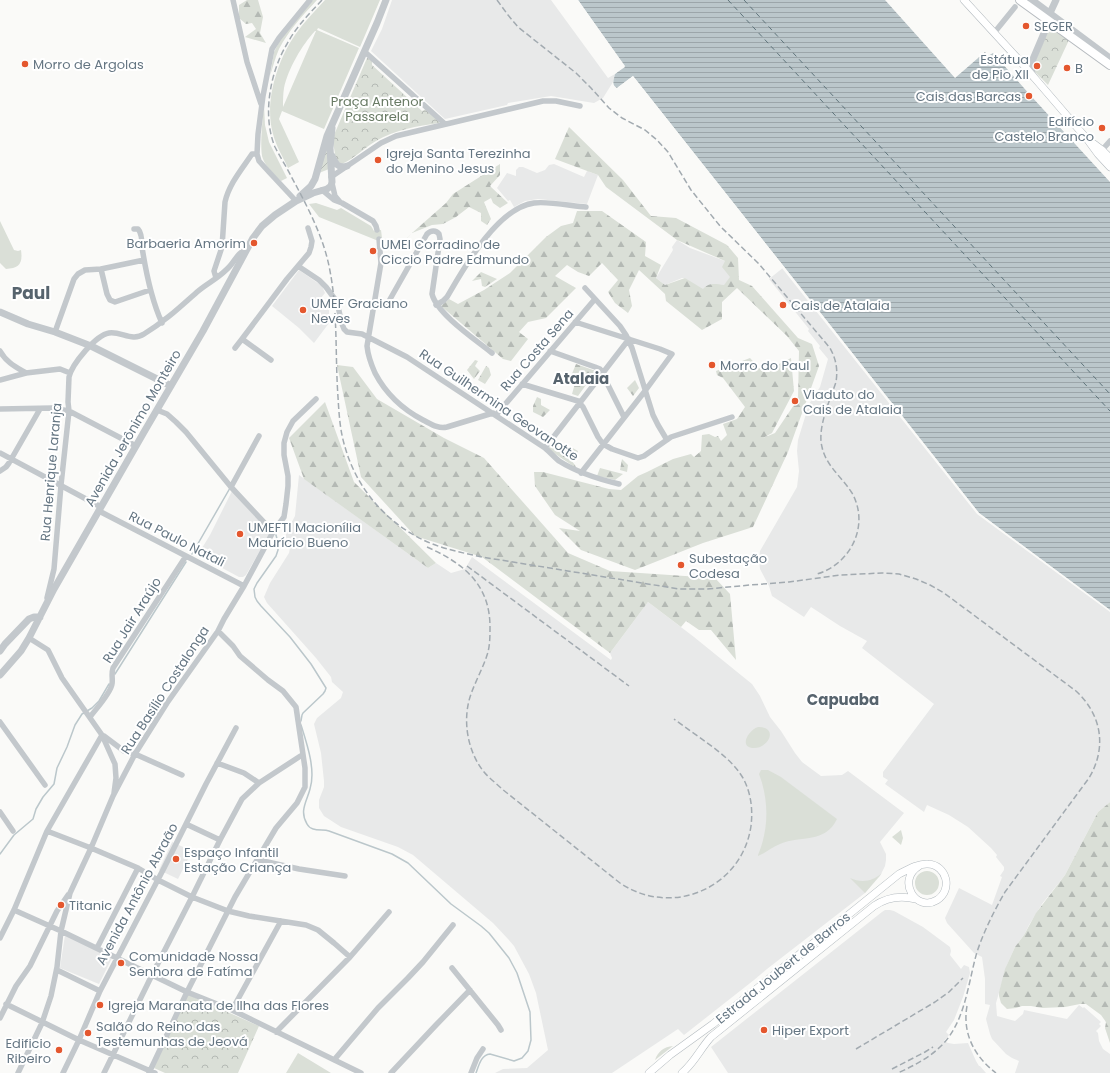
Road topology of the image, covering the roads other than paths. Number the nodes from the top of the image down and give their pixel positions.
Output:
1 (233, 0) edge
2 (310, 0) edge
3 (386, 0) edge
4 (964, 0) edge
5 (1020, 0) edge
6 (1032, 0) edge
7 (1056, 0) edge
8 (1015, 7) dead end
9 (1049, 17) junction
10 (994, 33) junction
11 (365, 52) junction
12 (1110, 58) edge
13 (1110, 65) edge
14 (1034, 77) junction
15 (261, 106) junction
16 (580, 106) dead end
17 (445, 124) junction
18 (332, 128) junction
19 (1087, 139) junction
20 (1110, 141) edge
21 (330, 148) junction
22 (1102, 150) junction
23 (257, 154) junction
24 (1110, 158) edge
25 (347, 166) junction
26 (1110, 167) edge
27 (315, 179) junction
28 (332, 180) junction
29 (322, 190) junction
30 (296, 201) junction
31 (342, 203) junction
32 (586, 207) dead end
33 (308, 228) dead end
34 (134, 229) dead end
35 (377, 230) dead end
36 (379, 239) dead end
37 (247, 249) junction
38 (144, 260) junction
39 (298, 266) junction
40 (101, 269) junction
41 (216, 278) junction
42 (585, 288) dead end
43 (150, 290) junction
44 (595, 299) junction
45 (375, 302) junction
46 (68, 305) dead end
47 (436, 305) junction
48 (0, 312) edge
49 (575, 322) junction
50 (162, 323) junction
51 (57, 333) junction
52 (368, 338) junction
53 (629, 339) junction
54 (242, 340) junction
55 (90, 346) junction
56 (235, 348) dead end
57 (550, 351) junction
58 (0, 352) edge
59 (492, 353) dead end
60 (271, 360) dead end
61 (70, 373) junction
62 (602, 373) junction
63 (26, 374) junction
64 (0, 380) edge
65 (522, 384) junction
66 (171, 386) junction
67 (645, 391) junction
68 (316, 399) dead end
69 (580, 403) junction
70 (40, 408) junction
71 (0, 409) edge
72 (157, 410) junction
73 (69, 411) junction
74 (494, 414) junction
75 (624, 417) junction
76 (732, 418) dead end
77 (259, 436) dead end
78 (667, 440) junction
79 (604, 444) junction
80 (136, 446) junction
81 (545, 448) junction
82 (0, 453) edge
83 (11, 459) junction
84 (0, 471) edge
85 (581, 473) junction
86 (619, 484) dead end
87 (61, 485) junction
88 (231, 487) junction
89 (100, 509) junction
90 (274, 532) junction
91 (186, 556) junction
92 (244, 586) junction
93 (45, 606) junction
94 (40, 618) junction
95 (218, 631) junction
96 (29, 638) junction
97 (0, 651) edge
98 (0, 675) edge
99 (87, 713) junction
100 (0, 722) edge
101 (236, 728) dead end
102 (102, 735) junction
103 (135, 754) junction
104 (302, 755) junction
105 (217, 763) junction
106 (182, 775) dead end
107 (258, 782) junction
108 (45, 786) dead end
109 (114, 796) junction
110 (0, 812) edge
111 (186, 824) junction
112 (13, 831) dead end
113 (47, 831) junction
114 (220, 840) junction
115 (91, 848) junction
116 (257, 859) junction
117 (919, 866) junction
118 (138, 868) junction
119 (345, 876) dead end
120 (158, 880) junction
121 (70, 893) junction
122 (192, 897) junction
123 (916, 898) junction
124 (14, 910) junction
125 (228, 911) junction
126 (389, 912) dead end
127 (281, 921) junction
128 (453, 925) dead end
129 (48, 926) junction
130 (61, 931) junction
131 (0, 938) edge
132 (97, 948) junction
133 (350, 957) junction
134 (116, 958) junction
135 (452, 968) dead end
136 (57, 970) junction
137 (152, 975) junction
138 (470, 990) junction
139 (100, 991) junction
140 (187, 992) junction
141 (6, 1004) junction
142 (232, 1010) junction
143 (0, 1018) edge
144 (42, 1023) junction
145 (501, 1030) dead end
146 (276, 1032) junction
147 (79, 1040) junction
148 (483, 1049) dead end
149 (114, 1055) junction
150 (334, 1060) junction
151 (151, 1072) edge
152 (18, 1073) edge
153 (63, 1073) edge
154 (104, 1073) edge
155 (361, 1073) edge
156 (391, 1073) edge
157 (470, 1073) edge
158 (649, 1073) edge
159 (682, 1073) edge

1 - 15 street
2 - 15 street
3 - 11 street, Avenida Jerônimo Monteiro
4 - 10 main road
5 - 9 main road
6 - 9 street
7 - 9 street
8 - 10 street
9 - 12 street
9 - 13 main road
9 - 14 street
10 - 14 main road
11 - 17 street
11 - 18 street, Avenida Jerônimo Monteiro
14 - 19 main road
15 - 23 street
16 - 17 street
17 - 25 street
18 - 21 street, Avenida Jerônimo Monteiro
18 - 27 street, Avenida Jerônimo Monteiro
19 - 22 main road
19 - 26 main road
20 - 22 street
21 - 25 street
21 - 28 street, Avenida Jerônimo Monteiro
22 - 24 main road
23 - 30 street
23 - 41 street
25 - 28 street
27 - 28 street
27 - 29 street
27 - 30 street, Avenida Jerônimo Monteiro
28 - 29 street
28 - 31 street
29 - 30 street, Avenida Jerônimo Monteiro
29 - 31 street
30 - 37 street, Avenida Jerônimo Monteiro
31 - 35 street
32 - 47 street
33 - 39 street
34 - 38 street
36 - 45 street
37 - 41 street, Rua Henrique Laranja
37 - 66 street, Avenida Jerônimo Monteiro
38 - 40 street
38 - 43 street
39 - 52 street, Rua Guilhermina Geovanotte
39 - 54 street
40 - 43 street
40 - 51 street
41 - 50 street, Rua Henrique Laranja
42 - 44 street
43 - 50 street
44 - 49 street, Rua Costa Sena
44 - 53 street
45 - 47 street
45 - 52 street
46 - 51 street
47 - 59 street
48 - 51 street
49 - 53 street
49 - 57 street, Rua Costa Sena
50 - 55 street, Rua Henrique Laranja
51 - 55 street
52 - 74 street, Rua Guilhermina Geovanotte
52 - 74 street
53 - 62 street
53 - 67 street
53 - 67 street
54 - 56 street
54 - 60 street
55 - 61 street, Rua Henrique Laranja
55 - 66 street
57 - 62 street
57 - 65 street, Rua Costa Sena
58 - 63 street
61 - 63 street
61 - 73 street, Rua Henrique Laranja
62 - 69 street
62 - 75 street
63 - 64 street
65 - 69 street
65 - 74 street, Rua Costa Sena
66 - 72 street, Avenida Jerônimo Monteiro
67 - 75 street
67 - 78 street
68 - 90 street, Rua Basílio Costalonga
69 - 79 street
69 - 81 street
70 - 71 street
70 - 73 street
70 - 83 street
72 - 80 street, Avenida Jerônimo Monteiro
72 - 88 street
73 - 80 street
73 - 87 street, Rua Henrique Laranja
74 - 81 street, Rua Guilhermina Geovanotte
75 - 79 street
76 - 78 street
77 - 88 street
78 - 79 street
79 - 85 street
80 - 89 street, Avenida Jerônimo Monteiro
81 - 85 street, Rua Guilhermina Geovanotte
82 - 83 street, Rua Paulo Natali
83 - 84 street
83 - 87 street, Rua Paulo Natali
85 - 86 street, Rua Guilhermina Geovanotte
87 - 89 street, Rua Paulo Natali
87 - 93 street, Rua Henrique Laranja
88 - 90 street
89 - 91 street, Rua Paulo Natali
89 - 93 street, Avenida Jerônimo Monteiro
90 - 92 street, Rua Basílio Costalonga
91 - 92 street, Rua Paulo Natali
91 - 99 street, Rua Jair Araújo
92 - 95 street, Rua Basílio Costalonga
93 - 94 street, Avenida Jerônimo Monteiro
94 - 96 street, Avenida Jerônimo Monteiro
94 - 97 street
95 - 103 street, Rua Basílio Costalonga
95 - 104 street
96 - 98 street, Avenida Jerônimo Monteiro
96 - 99 street
99 - 102 street
100 - 108 street
101 - 105 street, Avenida Antônio Abraão
102 - 103 street
102 - 109 street
102 - 113 street
103 - 106 street
103 - 109 street, Rua Basílio Costalonga
104 - 107 street
104 - 116 street
105 - 107 street
105 - 111 street, Avenida Antônio Abraão
107 - 114 street
109 - 115 street, Rua Basílio Costalonga
110 - 112 street
111 - 114 street
111 - 120 street, Avenida Antônio Abraão
113 - 115 street
113 - 124 street
114 - 122 street
115 - 118 street
115 - 121 street, Rua Basílio Costalonga
116 - 119 street
116 - 125 street
117 - 123 main road
117 - 123 main road
117 - 158 main road, Estrada Joubert de Barros
118 - 120 street
118 - 132 street
120 - 122 street
120 - 134 street, Avenida Antônio Abraão
121 - 129 street
121 - 130 street, Rua Basílio Costalonga
122 - 125 street
122 - 137 street
123 - 159 main road, Estrada Joubert de Barros
124 - 129 street
124 - 131 street
125 - 127 street
125 - 140 street
126 - 133 street
127 - 133 street
127 - 142 street
128 - 150 street
129 - 130 street
129 - 141 street
130 - 132 street
130 - 136 street, Rua Basílio Costalonga
132 - 134 street
133 - 146 street
134 - 137 street
134 - 139 street, Avenida Antônio Abraão
135 - 138 street
136 - 139 street
136 - 144 street, Rua Basílio Costalonga
137 - 140 street
137 - 149 street
138 - 145 street
138 - 156 street
139 - 147 street, Avenida Antônio Abraão
140 - 142 street
140 - 151 street
141 - 143 street
141 - 144 street
142 - 146 street
144 - 147 street
144 - 152 street, Rua Basílio Costalonga
146 - 150 street
147 - 149 street
147 - 153 street, Avenida Antônio Abraão
148 - 157 street
149 - 151 street
149 - 154 street
150 - 155 street

